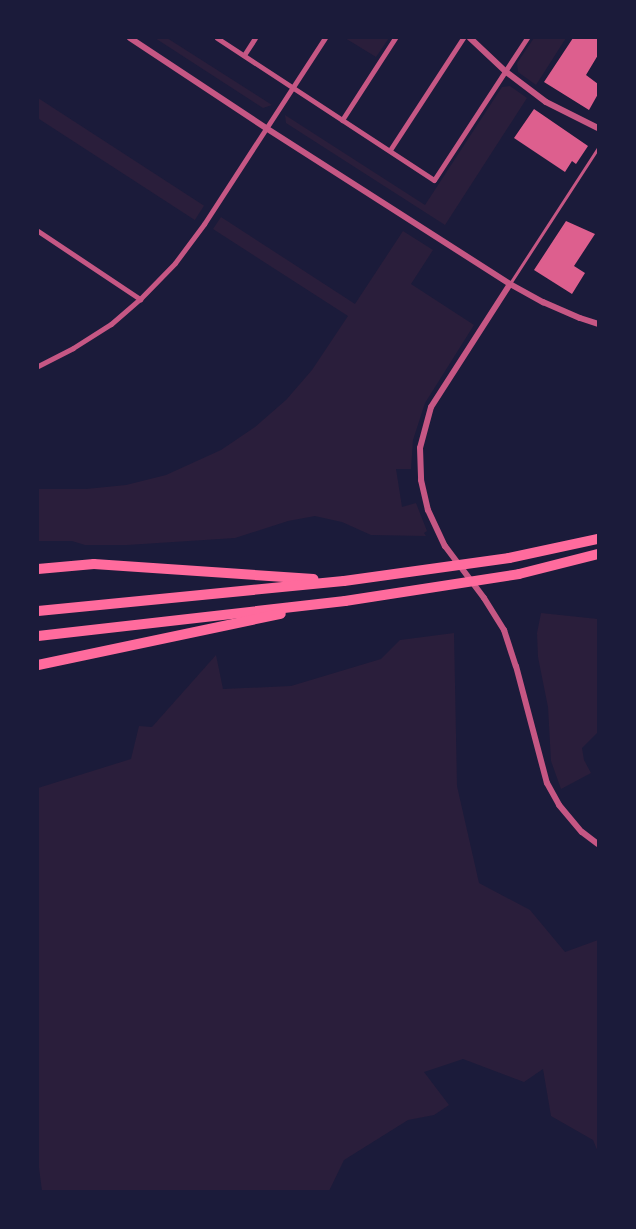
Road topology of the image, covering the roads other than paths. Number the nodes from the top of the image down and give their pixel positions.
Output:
1 (130, 38) edge
2 (217, 38) edge
3 (256, 38) edge
4 (325, 38) edge
5 (396, 38) edge
6 (463, 38) edge
7 (470, 38) edge
8 (527, 38) edge
9 (244, 56) junction
10 (505, 71) junction
11 (292, 87) junction
12 (342, 120) junction
13 (266, 128) junction
14 (598, 128) edge
15 (598, 148) edge
16 (390, 150) junction
17 (38, 231) edge
18 (510, 284) junction
19 (140, 299) junction
20 (598, 324) edge
21 (38, 366) edge
22 (598, 539) edge
23 (598, 554) edge
24 (38, 569) edge
25 (344, 581) junction
26 (345, 601) junction
27 (38, 611) edge
28 (38, 636) edge
29 (38, 665) edge
30 (598, 844) edge

1 - 13 street
2 - 9 street
3 - 9 street
4 - 11 street
5 - 12 street
6 - 16 street
7 - 10 street
8 - 10 street
9 - 11 street
10 - 14 street
10 - 16 street
11 - 12 street
11 - 13 street
12 - 16 street
13 - 18 street
13 - 19 street
15 - 18 lane
17 - 19 street
18 - 20 street
18 - 30 street
19 - 21 street
22 - 25 highway
23 - 26 highway
24 - 25 highway
25 - 27 highway
26 - 28 highway
26 - 29 highway

